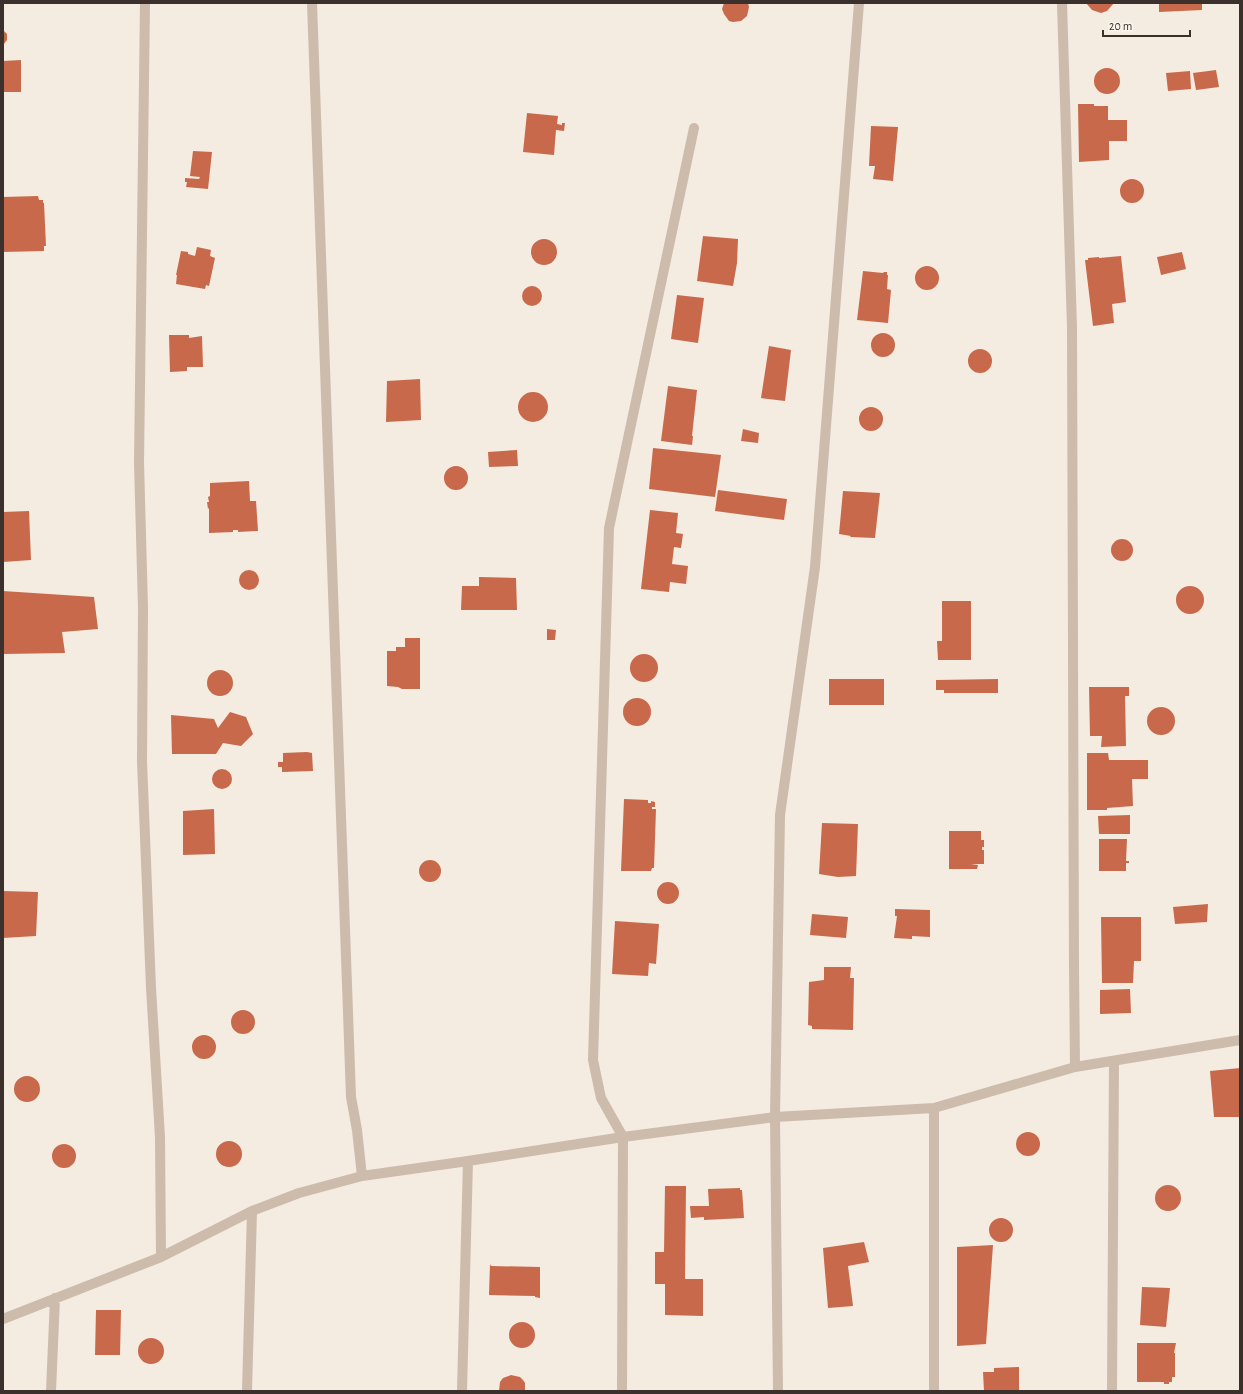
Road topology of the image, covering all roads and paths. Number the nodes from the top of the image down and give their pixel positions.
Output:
1 (146, 3) edge
2 (312, 3) edge
3 (859, 3) edge
4 (1062, 3) edge
5 (694, 128) dead end
6 (1240, 1040) edge
7 (1114, 1061) junction
8 (1075, 1067) junction
9 (934, 1108) junction
10 (775, 1117) junction
11 (623, 1137) junction
12 (468, 1161) junction
13 (362, 1176) junction
14 (252, 1211) junction
15 (161, 1257) junction
16 (55, 1298) junction
17 (3, 1319) edge
18 (51, 1391) edge
19 (247, 1391) edge
20 (462, 1391) edge
21 (622, 1391) edge
22 (778, 1391) edge
23 (934, 1391) edge
24 (1112, 1391) edge

1 - 15 street
2 - 13 street
3 - 10 street
4 - 8 street
5 - 11 street
6 - 7 street
7 - 8 street
7 - 24 street
8 - 9 street
9 - 10 street
9 - 23 street
10 - 11 street
10 - 22 street
11 - 12 street
11 - 21 street
12 - 13 street
12 - 20 street
13 - 14 street
14 - 15 street
14 - 19 street
15 - 16 street
16 - 17 street
16 - 18 street

